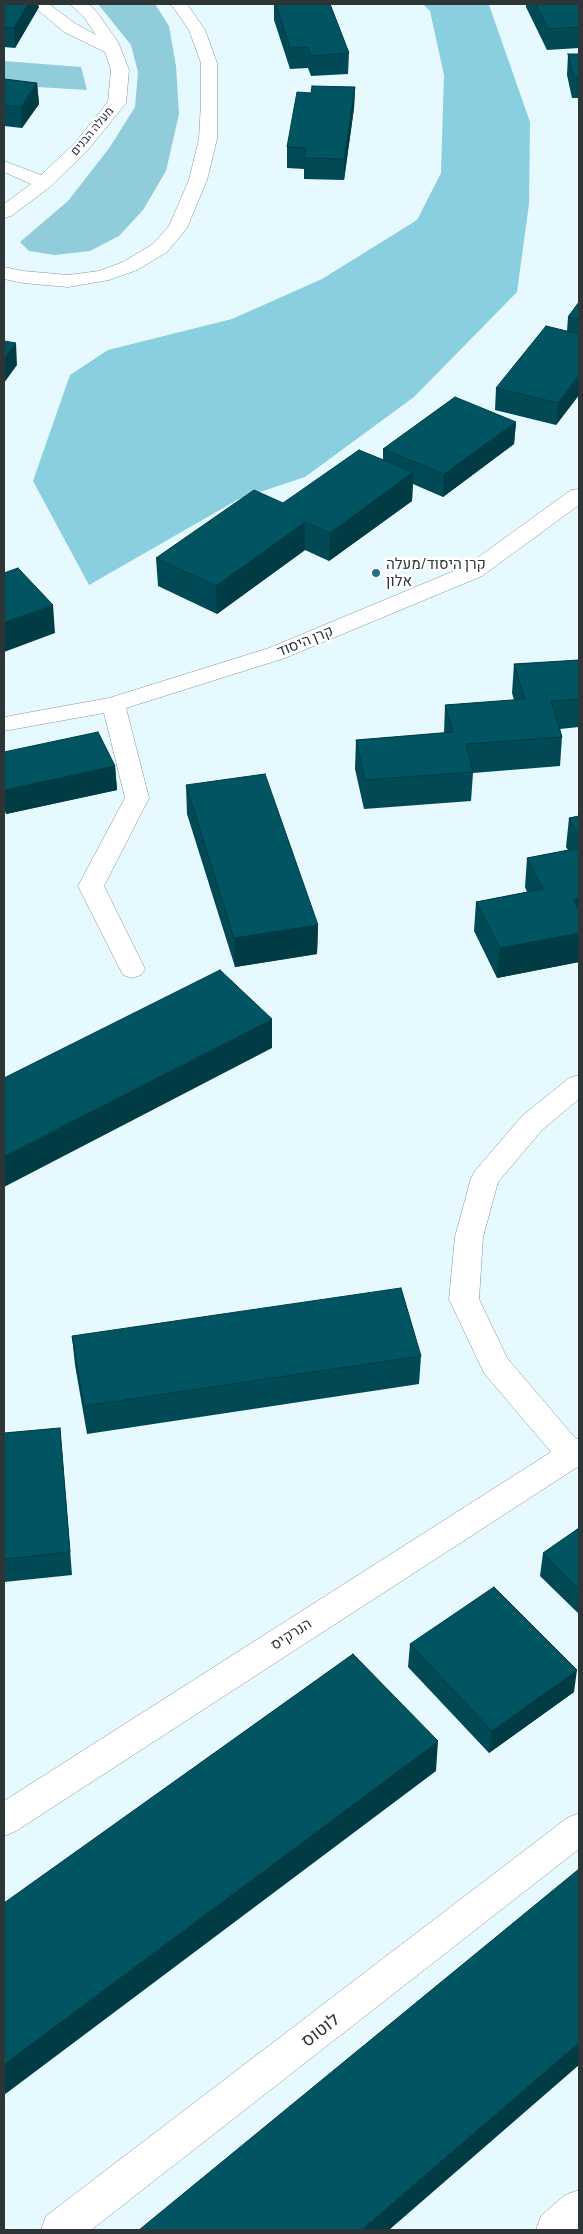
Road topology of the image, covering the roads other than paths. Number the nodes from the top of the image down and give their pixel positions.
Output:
1 (39, 4) edge
2 (78, 4) edge
3 (179, 4) edge
4 (112, 49) junction
5 (4, 166) edge
6 (44, 183) junction
7 (4, 212) edge
8 (4, 273) edge
9 (579, 495) edge
10 (114, 704) junction
11 (4, 724) edge
12 (132, 969) dead end
13 (579, 1085) edge
14 (575, 1452) edge
15 (4, 1820) edge
16 (579, 1829) edge
17 (579, 2209) edge
18 (60, 2230) edge
19 (555, 2230) edge

1 - 4 street
2 - 4 street, מעלה הבנים
3 - 8 street
4 - 6 street, מעלה הבנים
5 - 6 street
6 - 7 street, מעלה הבנים
9 - 10 street, קרן היסוד
10 - 11 street, קרן היסוד
10 - 12 street
13 - 14 street
14 - 15 street, הנרקיס
16 - 18 street, לוטוס
17 - 19 street

